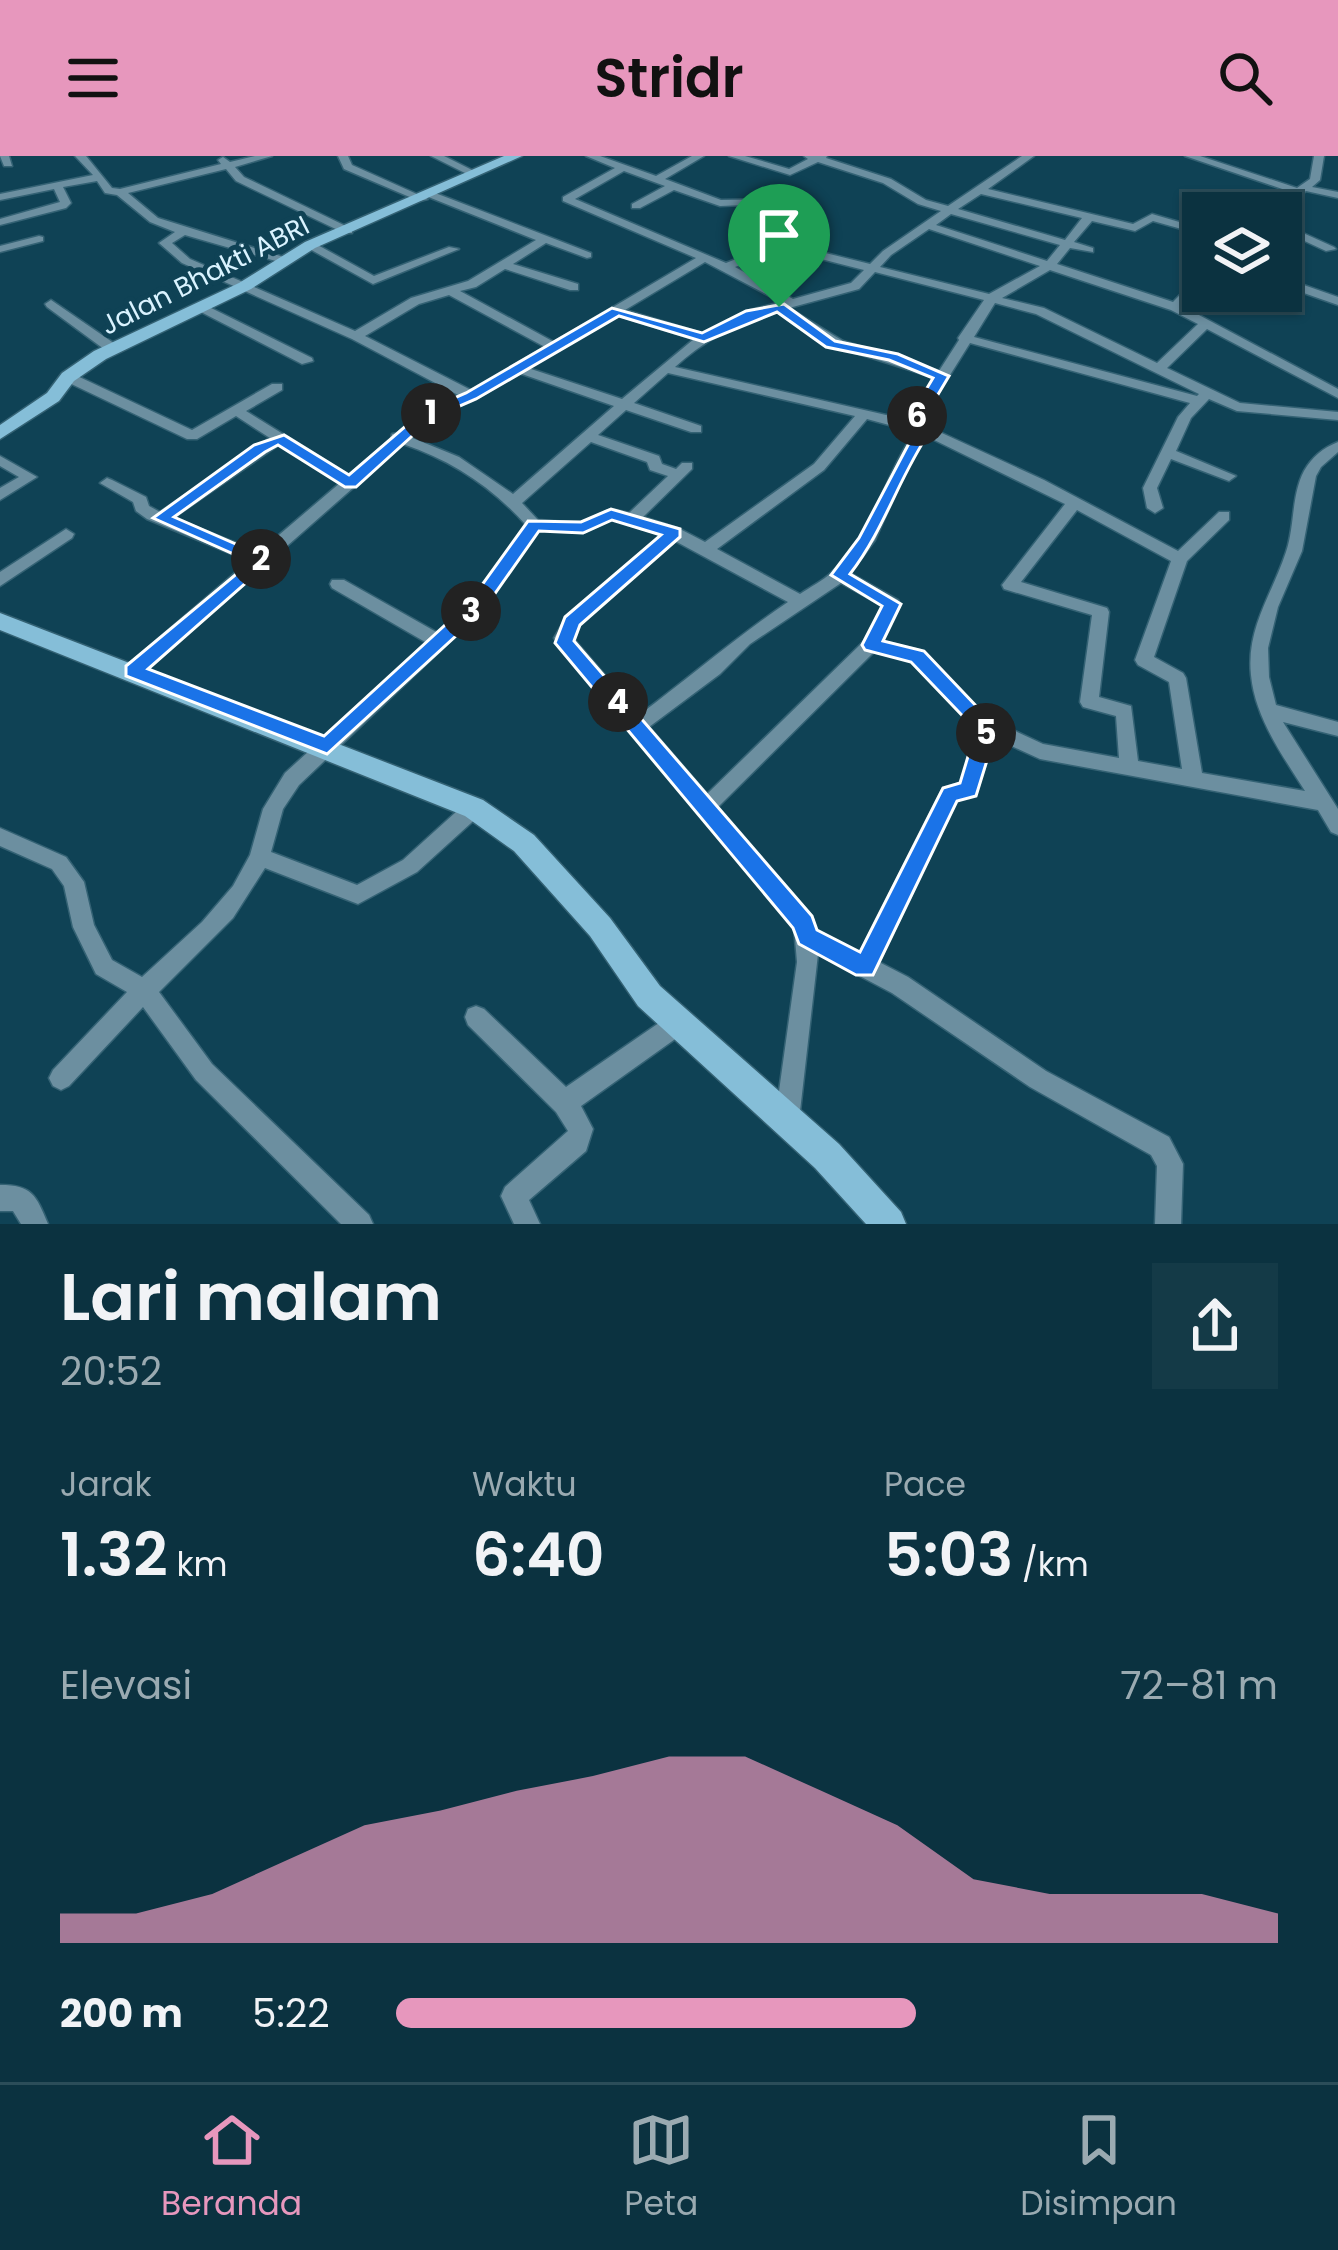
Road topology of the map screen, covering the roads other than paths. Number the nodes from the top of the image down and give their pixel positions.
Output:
1 (80, 156) edge
2 (267, 156) edge
3 (343, 156) edge
4 (436, 156) edge
5 (591, 156) edge
6 (699, 156) edge
7 (734, 156) edge
8 (1025, 156) edge
9 (1190, 156) edge
10 (1319, 156) edge
11 (816, 157) edge
12 (500, 158) edge
13 (223, 160) edge
14 (623, 168) junction
15 (475, 175) junction
16 (100, 177) junction
17 (658, 179) junction
18 (57, 185) junction
19 (673, 185) junction
20 (979, 190) junction
21 (1302, 190) junction
22 (120, 192) junction
23 (1299, 192) edge
24 (1338, 195) edge
25 (0, 197) edge
26 (426, 197) junction
27 (637, 206) dead end
28 (950, 209) junction
29 (1089, 217) junction
30 (0, 222) edge
31 (929, 226) junction
32 (1182, 226) edge
33 (184, 232) junction
34 (348, 232) junction
35 (1302, 236) edge
36 (39, 239) dead end
37 (545, 239) junction
38 (1070, 244) junction
39 (310, 245) junction
40 (781, 245) junction
41 (0, 249) edge
42 (453, 249) dead end
43 (1330, 249) dead end
44 (1089, 250) dead end
45 (587, 255) dead end
46 (704, 258) junction
47 (286, 261) junction
48 (506, 265) junction
49 (1050, 265) junction
50 (725, 267) junction
51 (869, 269) junction
52 (245, 286) junction
53 (574, 287) dead end
54 (1302, 288) edge
55 (453, 292) junction
56 (992, 298) junction
57 (1182, 299) edge
58 (1338, 301) edge
59 (51, 304) dead end
60 (786, 306) junction
61 (1175, 307) junction
62 (202, 308) junction
63 (617, 311) junction
64 (1207, 323) junction
65 (356, 336) junction
66 (704, 338) junction
67 (964, 338) junction
68 (556, 348) junction
69 (113, 349) junction
70 (307, 361) dead end
71 (1160, 367) junction
72 (516, 368) junction
73 (664, 368) junction
74 (942, 376) junction
75 (68, 377) junction
76 (277, 387) dead end
77 (1338, 394) edge
78 (471, 396) junction
79 (1203, 396) junction
80 (624, 407) junction
81 (237, 411) junction
82 (862, 416) junction
83 (1338, 416) edge
84 (918, 428) junction
85 (696, 429) dead end
86 (0, 433) edge
87 (591, 436) junction
88 (397, 437) junction
89 (278, 439) junction
90 (1338, 446) edge
91 (1168, 452) junction
92 (0, 460) edge
93 (1229, 476) dead end
94 (107, 483) dead end
95 (350, 483) junction
96 (0, 495) edge
97 (515, 501) junction
98 (1073, 503) junction
99 (1155, 508) dead end
100 (1224, 516) dead end
101 (162, 518) junction
102 (632, 519) junction
103 (534, 525) junction
104 (674, 533) junction
105 (66, 534) dead end
106 (705, 550) junction
107 (1180, 559) junction
108 (263, 560) junction
109 (839, 575) junction
110 (0, 580) edge
111 (338, 584) dead end
112 (801, 602) junction
113 (0, 621) edge
114 (438, 641) junction
115 (871, 645) junction
116 (133, 671) junction
117 (1270, 711) junction
118 (638, 724) junction
119 (987, 728) junction
120 (1338, 729) edge
121 (327, 746) junction
122 (1129, 766) junction
123 (1193, 776) junction
124 (1325, 803) junction
125 (707, 806) junction
126 (474, 808) junction
127 (1338, 826) edge
128 (0, 837) edge
129 (260, 856) junction
130 (807, 937) junction
131 (865, 967) junction
132 (144, 990) junction
133 (476, 1017) dead end
134 (677, 1024) junction
135 (62, 1078) dead end
136 (565, 1103) junction
137 (787, 1120) junction
138 (0, 1198) edge
139 (35, 1224) edge
140 (360, 1224) edge
141 (527, 1224) edge
142 (889, 1224) edge
143 (1168, 1224) edge

1 - 16 street
2 - 13 street
3 - 26 street
4 - 15 street
5 - 14 street
6 - 17 street
7 - 11 street
8 - 20 street
9 - 21 street
10 - 21 street
11 - 28 street
12 - 15 street, Jalan Bhakti ABRI
13 - 22 street
13 - 34 street
14 - 17 street
14 - 46 street
15 - 26 street, Jalan Bhakti ABRI
16 - 18 street
16 - 22 street
17 - 19 street
18 - 25 street
18 - 30 street
19 - 27 street
19 - 40 street
20 - 28 street
20 - 29 street
21 - 23 street
21 - 24 street
22 - 33 street
26 - 34 street, Jalan Bhakti ABRI
26 - 37 street
28 - 31 street
28 - 38 street
29 - 32 street
29 - 38 street
31 - 49 street
31 - 51 street
33 - 47 street
33 - 52 street
34 - 39 street, Jalan Bhakti ABRI
35 - 43 street
36 - 41 street
37 - 45 street
37 - 48 street
38 - 44 street
38 - 49 street
39 - 42 street
39 - 47 street, Jalan Bhakti ABRI
40 - 50 street
40 - 51 street
46 - 50 street
46 - 63 street
47 - 52 street, Jalan Bhakti ABRI
48 - 53 street
48 - 55 street
49 - 56 street
49 - 61 street
50 - 60 street
51 - 56 street
51 - 60 street
52 - 62 street, Jalan Bhakti ABRI
52 - 65 street
54 - 58 street
55 - 65 street
55 - 68 street
56 - 67 street
56 - 71 street
57 - 61 street
59 - 69 street
60 - 66 street
60 - 74 street
61 - 64 street
62 - 69 street, Jalan Bhakti ABRI
62 - 70 street
63 - 66 street
63 - 68 street
64 - 71 street
64 - 77 street
65 - 78 street
66 - 73 street
67 - 74 street
67 - 79 street
68 - 72 street
69 - 75 street, Jalan Bhakti ABRI
71 - 79 street
72 - 78 street
72 - 80 street
73 - 80 street
73 - 82 street
74 - 84 street
75 - 81 street
75 - 86 street, Jalan Bhakti ABRI
76 - 81 street
78 - 88 street
79 - 83 street
79 - 91 street
80 - 85 street
80 - 87 street
81 - 89 street
82 - 84 street
82 - 106 street
84 - 98 street
84 - 109 street
87 - 97 street
87 - 102 street
88 - 95 street
88 - 97 street
89 - 95 street
89 - 101 street
90 - 117 street
91 - 93 street
91 - 99 street
92 - 96 street
94 - 101 street
95 - 108 street
97 - 103 street
98 - 107 street
98 - 122 street
100 - 107 street
101 - 108 street
102 - 103 street
102 - 104 street
103 - 114 street
104 - 106 street
104 - 118 street
105 - 110 street
106 - 112 street
107 - 123 street
108 - 116 street
109 - 112 street
109 - 115 street
111 - 114 street
112 - 118 street
113 - 116 street
114 - 121 street
115 - 119 street
115 - 125 street
116 - 121 street
117 - 120 street
117 - 124 street
118 - 125 street
119 - 122 street
119 - 131 street
121 - 126 street
121 - 129 street
122 - 123 street
123 - 124 street
124 - 127 street
125 - 130 street
126 - 129 street
126 - 134 street
128 - 132 street
129 - 132 street
130 - 131 street
130 - 137 street
131 - 143 street
132 - 135 street
132 - 140 street
133 - 136 street
134 - 136 street
134 - 137 street
136 - 141 street
137 - 142 street
138 - 139 street

